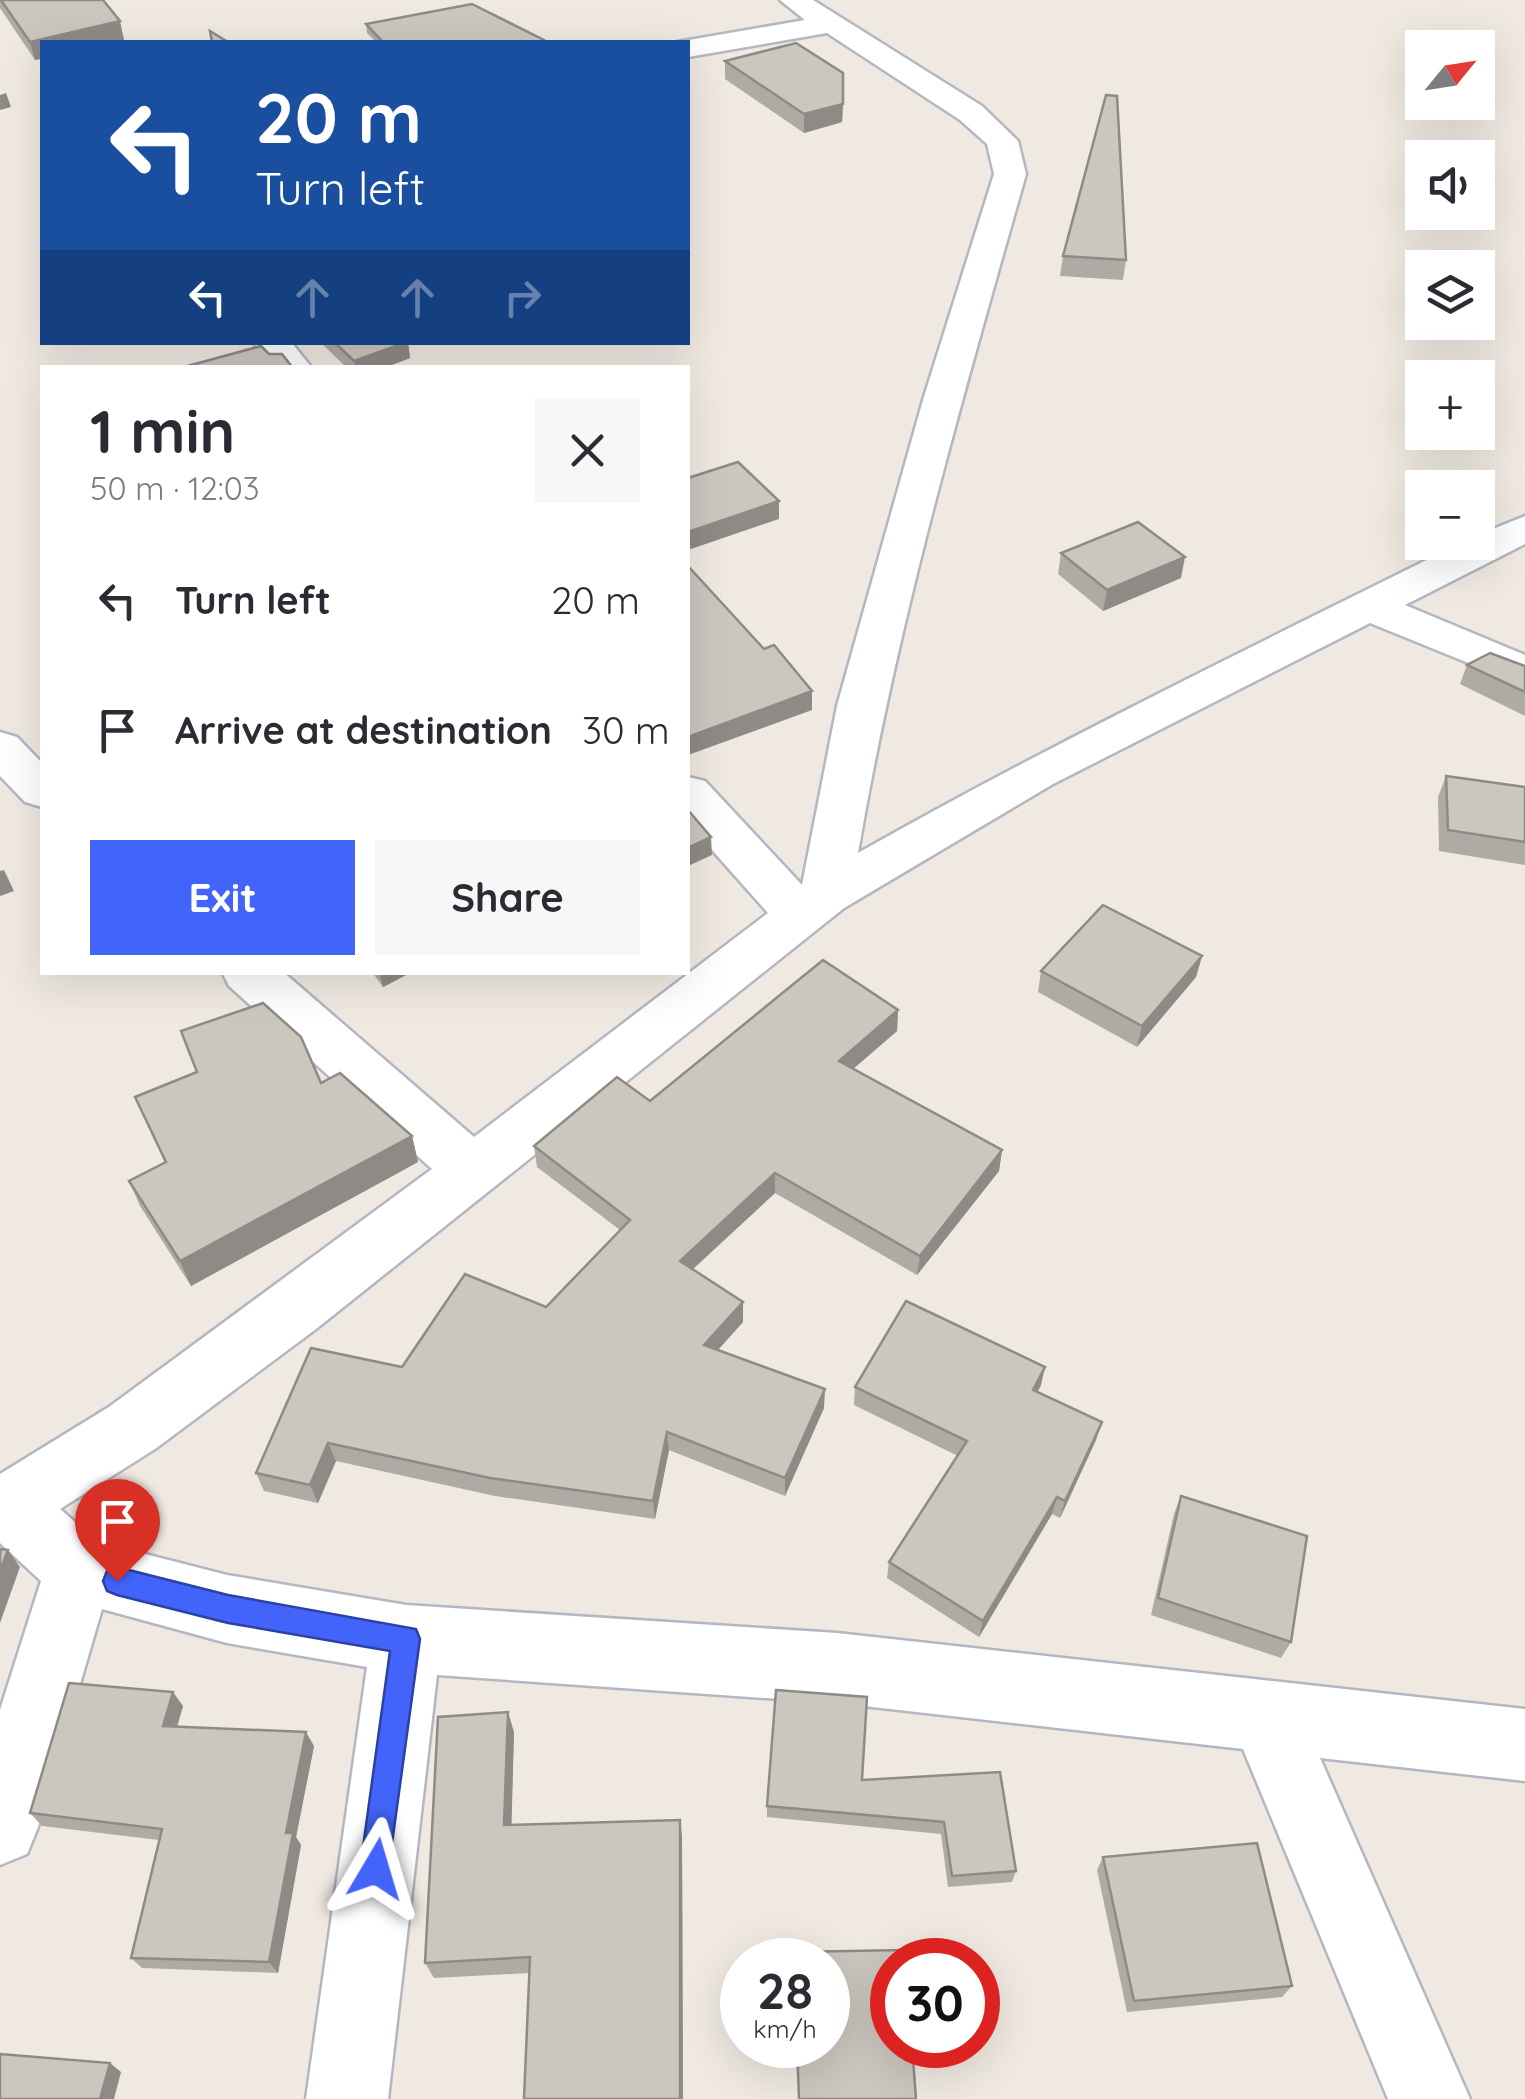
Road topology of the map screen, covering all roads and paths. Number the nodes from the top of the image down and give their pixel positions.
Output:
1 (794, 0) edge
2 (831, 24) junction
3 (690, 48) edge
4 (273, 345) edge
5 (291, 365) edge
6 (1525, 528) edge
7 (1366, 606) junction
8 (1525, 672) edge
9 (0, 748) edge
10 (40, 789) edge
11 (690, 795) edge
12 (813, 905) junction
13 (251, 975) edge
14 (474, 1172) junction
15 (4, 1508) edge
16 (79, 1570) junction
17 (406, 1639) junction
18 (1265, 1716) junction
19 (1525, 1745) edge
20 (0, 1827) edge
21 (347, 2099) edge
22 (1429, 2099) edge

1 - 2 street
2 - 3 street
2 - 12 street
4 - 5 street
6 - 7 street
7 - 8 street
7 - 12 street
9 - 10 street
11 - 12 street
12 - 14 street
13 - 14 street
14 - 15 street
15 - 16 street
16 - 17 street
16 - 20 street
17 - 18 street
17 - 21 street
18 - 19 street
18 - 22 street

